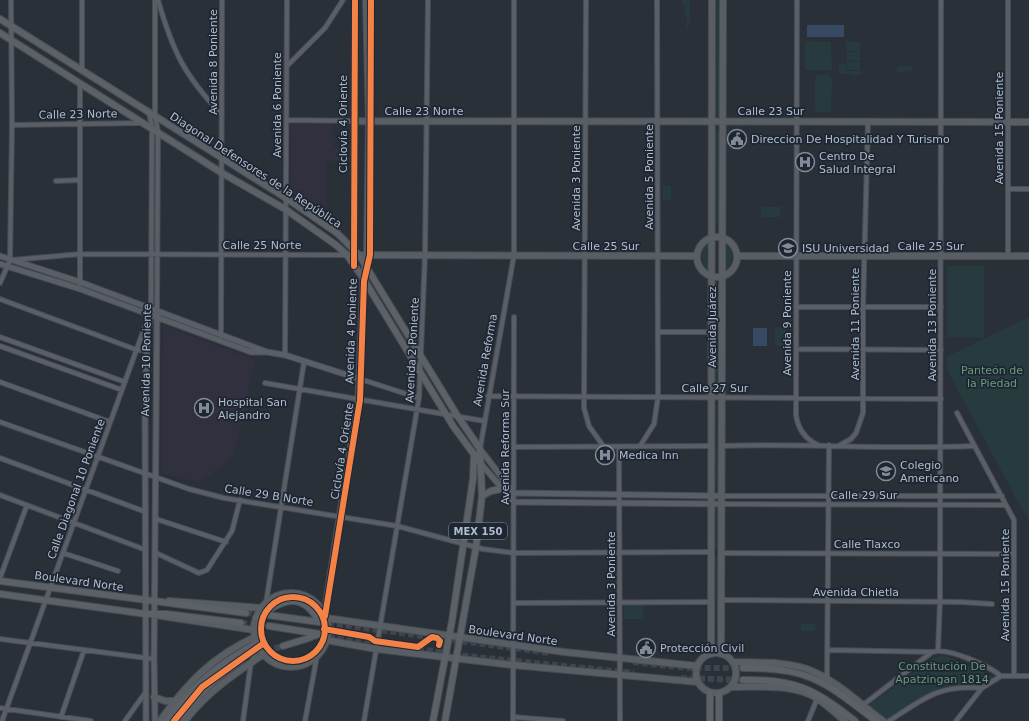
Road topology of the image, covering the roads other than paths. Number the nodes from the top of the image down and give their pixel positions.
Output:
1 (11, 0) edge
2 (82, 0) edge
3 (156, 0) edge
4 (222, 0) edge
5 (287, 0) edge
6 (343, 0) edge
7 (355, 0) edge
8 (366, 0) edge
9 (428, 0) edge
10 (514, 0) edge
11 (586, 0) edge
12 (657, 0) edge
13 (712, 0) edge
14 (723, 0) edge
15 (797, 0) edge
16 (941, 0) edge
17 (1008, 0) edge
18 (0, 19) edge
19 (12, 26) junction
20 (0, 33) edge
21 (12, 40) junction
22 (286, 66) junction
23 (82, 70) junction
24 (80, 82) junction
25 (222, 114) junction
26 (152, 115) junction
27 (286, 120) junction
28 (355, 120) junction
29 (369, 121) junction
30 (427, 121) junction
31 (513, 121) junction
32 (585, 121) junction
33 (658, 121) junction
34 (712, 121) junction
35 (723, 121) junction
36 (797, 121) junction
37 (868, 122) junction
38 (941, 122) junction
39 (1009, 122) junction
40 (1029, 122) edge
41 (145, 123) junction
42 (80, 124) junction
43 (12, 125) junction
44 (152, 127) junction
45 (158, 131) junction
46 (222, 160) junction
47 (222, 173) junction
48 (80, 180) junction
49 (56, 181) dead end
50 (1008, 189) junction
51 (1029, 189) edge
52 (286, 198) junction
53 (286, 209) junction
54 (712, 238) junction
55 (722, 238) junction
56 (357, 253) junction
57 (80, 254) junction
58 (151, 254) junction
59 (157, 254) junction
60 (222, 254) junction
61 (285, 255) junction
62 (368, 255) junction
63 (425, 255) junction
64 (514, 255) junction
65 (0, 256) edge
66 (347, 256) junction
67 (584, 256) junction
68 (658, 256) junction
69 (697, 256) junction
70 (737, 256) junction
71 (796, 256) junction
72 (865, 256) junction
73 (941, 256) junction
74 (1008, 256) junction
75 (1029, 256) edge
76 (10, 260) junction
77 (0, 264) edge
78 (7, 266) junction
79 (354, 266) junction
80 (366, 266) junction
81 (711, 276) junction
82 (722, 276) junction
83 (363, 278) junction
84 (80, 282) junction
85 (0, 283) edge
86 (80, 289) junction
87 (0, 300) edge
88 (796, 307) junction
89 (863, 307) junction
90 (941, 307) junction
91 (150, 309) junction
92 (157, 311) junction
93 (149, 316) junction
94 (514, 317) dead end
95 (157, 319) junction
96 (658, 332) junction
97 (711, 332) junction
98 (221, 334) junction
99 (0, 337) edge
100 (222, 341) junction
101 (0, 346) edge
102 (796, 348) junction
103 (863, 349) junction
104 (137, 350) junction
105 (147, 350) junction
106 (941, 350) junction
107 (267, 352) junction
108 (286, 355) junction
109 (422, 358) junction
110 (304, 362) junction
111 (421, 373) junction
112 (360, 379) junction
113 (0, 382) edge
114 (125, 382) junction
115 (265, 383) dead end
116 (299, 389) junction
117 (122, 390) junction
118 (488, 396) junction
119 (514, 396) junction
120 (584, 397) junction
121 (658, 397) junction
122 (711, 397) junction
123 (722, 397) junction
124 (796, 397) junction
125 (864, 397) junction
126 (419, 398) junction
127 (358, 399) junction
128 (941, 399) junction
129 (418, 408) junction
130 (446, 413) junction
131 (956, 413) dead end
132 (457, 415) junction
133 (484, 421) junction
134 (0, 422) edge
135 (110, 422) junction
136 (474, 441) junction
137 (818, 445) junction
138 (829, 445) junction
139 (840, 445) junction
140 (514, 446) junction
141 (604, 446) junction
142 (640, 446) junction
143 (711, 446) junction
144 (721, 446) junction
145 (974, 446) junction
146 (619, 447) junction
147 (940, 448) junction
148 (480, 449) junction
149 (474, 454) junction
150 (98, 456) junction
151 (0, 458) edge
152 (482, 465) junction
153 (145, 474) junction
154 (155, 478) junction
155 (86, 490) junction
156 (501, 490) junction
157 (514, 493) junction
158 (0, 495) edge
159 (620, 495) junction
160 (482, 496) junction
161 (711, 496) junction
162 (721, 496) junction
163 (828, 496) junction
164 (940, 496) junction
165 (1002, 496) junction
166 (240, 500) junction
167 (514, 502) junction
168 (620, 503) junction
169 (712, 504) junction
170 (721, 504) junction
171 (828, 504) junction
172 (27, 505) junction
173 (940, 505) junction
174 (1006, 505) junction
175 (280, 506) junction
176 (146, 512) junction
177 (340, 516) junction
178 (156, 520) junction
179 (74, 523) junction
180 (397, 526) junction
181 (226, 542) junction
182 (463, 542) junction
183 (476, 547) junction
184 (146, 550) junction
185 (620, 552) junction
186 (711, 552) junction
187 (63, 553) junction
188 (156, 553) junction
189 (514, 553) junction
190 (721, 553) junction
191 (828, 553) junction
192 (940, 554) junction
193 (1014, 554) junction
194 (118, 571) dead end
195 (0, 579) edge
196 (51, 587) junction
197 (0, 594) edge
198 (46, 600) junction
199 (147, 600) junction
200 (720, 600) junction
201 (156, 601) junction
202 (620, 601) junction
203 (828, 601) junction
204 (711, 602) junction
205 (940, 602) junction
206 (514, 603) junction
207 (992, 604) dead end
208 (264, 605) junction
209 (246, 613) tunnel mouth
210 (146, 614) junction
211 (155, 615) junction
212 (268, 615) tunnel mouth
213 (325, 616) junction
214 (256, 618) junction
215 (241, 623) tunnel mouth
216 (269, 626) tunnel mouth
217 (380, 626) junction
218 (449, 636) junction
219 (460, 637) junction
220 (0, 639) edge
221 (256, 639) junction
222 (326, 640) junction
223 (31, 643) junction
224 (513, 645) junction
225 (283, 646) tunnel mouth
226 (376, 648) junction
227 (84, 650) junction
228 (828, 650) junction
229 (938, 650) junction
230 (933, 652) junction
231 (264, 654) junction
232 (711, 654) junction
233 (721, 654) junction
234 (317, 656) junction
235 (446, 657) junction
236 (146, 658) junction
237 (456, 658) junction
238 (620, 658) junction
239 (154, 659) junction
240 (241, 661) tunnel mouth
241 (251, 662) junction
242 (733, 662) junction
243 (513, 665) junction
244 (697, 666) junction
245 (743, 668) tunnel mouth
246 (620, 675) junction
247 (1001, 676) junction
248 (1014, 676) junction
249 (1029, 676) edge
250 (827, 678) junction
251 (743, 680) tunnel mouth
252 (698, 682) junction
253 (731, 687) junction
254 (982, 688) junction
255 (145, 692) junction
256 (710, 693) junction
257 (719, 694) junction
258 (154, 697) junction
259 (817, 698) junction
260 (174, 701) junction
261 (863, 706) junction
262 (0, 708) edge
263 (7, 709) junction
264 (61, 717) junction
265 (513, 719) edge
266 (2, 721) edge
267 (91, 721) edge
268 (124, 721) edge
269 (146, 721) edge
270 (155, 721) edge
271 (160, 721) edge
272 (167, 721) edge
273 (178, 721) edge
274 (185, 721) edge
275 (244, 721) edge
276 (305, 721) edge
277 (364, 721) edge
278 (433, 721) edge
279 (445, 721) edge
280 (563, 721) edge
281 (620, 721) edge
282 (710, 721) edge
283 (719, 721) edge
284 (808, 721) edge
285 (845, 721) edge
286 (855, 721) edge
287 (876, 721) edge
288 (883, 721) edge
289 (889, 721) edge
290 (956, 721) edge

1 - 19 street
2 - 23 street
3 - 25 street
3 - 26 street, Avenida 10 Poniente
4 - 25 street, Avenida 8 Poniente
5 - 22 street, Avenida 6 Poniente
6 - 22 street
7 - 28 main road, Avenida 4 Poniente
8 - 29 main road, Avenida 4 Poniente
9 - 30 street, Avenida 2 Poniente
10 - 31 street, Avenida Reforma / MEX 150
11 - 32 street, Avenida 3 Poniente
12 - 33 street, Avenida 5 Poniente
13 - 34 main road, Avenida Juárez
14 - 35 main road, Avenida Juárez
15 - 36 street, Avenida 9 Poniente
16 - 38 street, Avenida 13 Poniente
17 - 39 street, Avenida 15 Poniente
18 - 19 main road, Diagonal Defensores de la República
19 - 21 street
19 - 23 main road, Diagonal Defensores de la República
20 - 21 main road, Diagonal Defensores de la República
21 - 24 main road, Diagonal Defensores de la República
21 - 43 street
22 - 27 street, Avenida 6 Poniente
23 - 26 main road, Diagonal Defensores de la República
24 - 41 main road, Diagonal Defensores de la República
24 - 42 street
25 - 46 street, Avenida 8 Poniente
26 - 44 street, Avenida 10 Poniente
26 - 45 street, Avenida 10 Poniente
26 - 46 main road, Diagonal Defensores de la República
27 - 28 street, Calle 23 Norte
27 - 52 street, Avenida 6 Poniente
28 - 29 main road, Calle 23 Norte
28 - 56 main road, Avenida 4 Poniente
29 - 30 main road, Calle 23 Norte
29 - 62 main road, Avenida 4 Poniente
30 - 31 main road, Calle 23 Norte
30 - 63 street, Avenida 2 Poniente
31 - 32 main road, Calle 23 Sur
31 - 64 street, Avenida Reforma / MEX 150
32 - 33 main road, Calle 23 Sur
32 - 67 street, Avenida 3 Poniente
33 - 34 main road, Calle 23 Sur
33 - 68 street, Avenida 5 Poniente
34 - 35 main road, Calle 23 Sur
34 - 54 main road, Avenida Juárez
35 - 36 main road, Calle 23 Sur
35 - 55 main road, Avenida Juárez
36 - 37 main road, Calle 23 Sur
36 - 71 street, Avenida 9 Poniente
37 - 38 main road, Calle 23 Sur
37 - 72 street, Avenida 11 Poniente
38 - 39 main road, Calle 23 Sur
38 - 73 street, Avenida 13 Poniente
39 - 40 main road, Calle 23 Sur
39 - 50 street, Avenida 15 Poniente
41 - 42 street, Calle 23 Norte
41 - 44 main road, Diagonal Defensores de la República
42 - 43 street, Calle 23 Norte
42 - 48 street
43 - 76 street
44 - 45 main road, Diagonal Defensores de la República
44 - 58 street, Avenida 10 Poniente
45 - 47 main road, Diagonal Defensores de la República
45 - 59 street, Avenida 10 Poniente
46 - 47 street, Avenida 8 Poniente
46 - 52 main road, Diagonal Defensores de la República
47 - 53 main road, Diagonal Defensores de la República
47 - 60 street, Avenida 8 Poniente
48 - 49 street
48 - 57 street
50 - 51 street
50 - 74 street, Avenida 15 Poniente
52 - 53 street, Avenida 6 Poniente
52 - 56 main road, Diagonal Defensores de la República
53 - 61 street, Avenida 6 Poniente
53 - 66 main road, Diagonal Defensores de la República
54 - 55 main road
54 - 69 main road
54 - 81 main road, Avenida Juárez
55 - 70 main road
55 - 82 main road, Avenida Juárez
56 - 62 main road, Calle 25 Norte
56 - 66 main road, Calle 25 Norte
56 - 79 main road, Avenida 4 Poniente
56 - 80 main road, Diagonal Defensores de la República
57 - 58 street, Calle 25 Norte
57 - 76 street, Calle 25 Norte
57 - 84 street
58 - 59 street, Calle 25 Norte
58 - 91 street, Avenida 10 Poniente
59 - 60 street, Calle 25 Norte
59 - 92 street, Avenida 10 Poniente
60 - 61 street, Calle 25 Norte
60 - 98 street, Avenida 8 Poniente
61 - 66 street, Calle 25 Norte
61 - 108 street, Avenida 6 Poniente
62 - 63 main road, Calle 25 Norte
62 - 80 main road, Avenida 4 Poniente
63 - 64 main road, Calle 25 Norte
63 - 109 street, Avenida 2 Poniente
64 - 67 main road, Calle 25 Sur
64 - 118 street, Avenida Reforma / MEX 150
65 - 76 street
66 - 79 main road, Diagonal Defensores de la República
67 - 68 main road, Calle 25 Sur
67 - 120 street, Avenida 3 Poniente
68 - 69 main road, Calle 25 Sur
68 - 96 street, Avenida 5 Poniente
69 - 81 main road
70 - 71 main road, Calle 25 Sur
70 - 82 main road
71 - 72 main road, Calle 25 Sur
71 - 88 street, Avenida 9 Poniente
72 - 73 main road, Calle 25 Sur
72 - 89 street, Avenida 11 Poniente
73 - 74 main road, Calle 25 Sur
73 - 90 street, Avenida 13 Poniente
74 - 75 main road, Calle 25 Sur
76 - 78 street
76 - 84 street
77 - 78 street
78 - 85 street
78 - 86 street
79 - 83 main road, Diagonal Defensores de la República
80 - 83 main road, Avenida 4 Poniente
80 - 109 main road, Diagonal Defensores de la República
81 - 82 main road
81 - 97 main road, Avenida Juárez
82 - 123 main road, Avenida Juárez
83 - 111 main road, Diagonal Defensores de la República
83 - 112 street, Avenida 4 Poniente
84 - 86 street
84 - 91 street
86 - 93 street
87 - 104 street
88 - 89 street
88 - 102 street, Avenida 9 Poniente
89 - 90 street
89 - 103 street, Avenida 11 Poniente
90 - 106 street, Avenida 13 Poniente
91 - 92 street
91 - 93 street, Avenida 10 Poniente
92 - 95 street, Avenida 10 Poniente
92 - 98 street
93 - 95 street
93 - 104 street, Calle Diagonal 10 Poniente
93 - 105 street, Avenida 10 Poniente
94 - 119 street, Avenida Reforma Sur
95 - 100 street
95 - 154 street, Avenida 10 Poniente
96 - 97 street
96 - 121 street, Avenida 5 Poniente
97 - 122 main road, Avenida Juárez
98 - 100 street, Avenida 8 Poniente
98 - 107 street
99 - 114 street
100 - 107 street
101 - 117 street
102 - 103 street
102 - 124 street, Avenida 9 Poniente
103 - 106 street
103 - 125 street, Avenida 11 Poniente
104 - 105 street
104 - 114 street, Calle Diagonal 10 Poniente
105 - 153 street, Avenida 10 Poniente
106 - 128 street, Avenida 13 Poniente
107 - 108 street
108 - 110 street
109 - 111 street, Avenida 2 Poniente
109 - 132 main road, Diagonal Defensores de la República
110 - 112 street
110 - 116 street
111 - 126 street, Avenida 2 Poniente
111 - 130 main road, Diagonal Defensores de la República
112 - 126 street
112 - 127 street, Avenida 4 Poniente
113 - 135 street
114 - 117 street, Calle Diagonal 10 Poniente
115 - 116 street
116 - 127 street
116 - 175 street
117 - 135 street, Calle Diagonal 10 Poniente
118 - 119 street, Calle 27 Sur
118 - 133 street, Avenida Reforma / MEX 150
119 - 120 street, Calle 27 Sur
119 - 140 street, Avenida Reforma Sur
120 - 121 street, Calle 27 Sur
120 - 141 street, Avenida 3 Poniente
121 - 122 street, Calle 27 Sur
121 - 142 street, Avenida 5 Poniente
122 - 123 street, Calle 27 Sur
122 - 143 main road, Avenida Juárez
123 - 124 street, Calle 27 Sur
123 - 144 main road, Avenida Juárez
124 - 125 street, Calle 27 Sur
124 - 137 street, Avenida 9 Poniente
125 - 128 street, Calle 27 Sur
125 - 139 street, Avenida 11 Poniente
126 - 129 street, Avenida 2 Poniente
127 - 129 street
127 - 177 street, Avenida 4 Poniente
128 - 147 street, Avenida 13 Poniente
129 - 130 street
129 - 180 street, Avenida 2 Poniente
130 - 132 street
130 - 149 main road, Diagonal Defensores de la República
131 - 145 street, Avenida 15 Poniente
132 - 133 street
132 - 136 main road, Diagonal Defensores de la República
133 - 148 street, Avenida Reforma / MEX 150
134 - 150 street, Calle 29 B Norte
135 - 150 street, Calle Diagonal 10 Poniente
136 - 148 main road, Diagonal Defensores de la República
136 - 149 main road, MEX 150
137 - 138 street
137 - 144 street
138 - 139 street
138 - 163 street
139 - 147 street
140 - 141 street
140 - 157 street, Avenida Reforma Sur
141 - 146 street
142 - 143 street
142 - 146 street
143 - 161 main road, Avenida Juárez
144 - 162 main road, Avenida Juárez
145 - 147 street
145 - 165 street, Avenida 15 Poniente
146 - 159 street, Avenida 3 Poniente
147 - 164 street, Avenida 13 Poniente
148 - 152 main road, Avenida Reforma / MEX 150
148 - 157 street, Diagonal Defensores de la República
149 - 152 main road, Diagonal Defensores de la República
149 - 182 main road, MEX 150
150 - 153 street, Calle 29 B Norte
150 - 155 street, Calle Diagonal 10 Poniente
151 - 155 street
152 - 156 street, Diagonal Defensores de la República
152 - 160 main road, Avenida Reforma / MEX 150
153 - 154 street, Calle 29 B Norte
153 - 176 street, Avenida 10 Poniente
154 - 166 street, Calle 29 B Norte
154 - 178 street, Avenida 10 Poniente
155 - 176 street
155 - 179 street, Calle Diagonal 10 Poniente
156 - 160 main road
156 - 167 street, Diagonal Defensores de la República
157 - 159 street
157 - 167 street, Avenida Reforma Sur
158 - 172 street
159 - 161 street
159 - 168 street, Avenida 3 Poniente
160 - 183 main road, Avenida Reforma / MEX 150
161 - 162 street
161 - 169 main road, Avenida Juárez
162 - 163 street, Calle 29 Sur
162 - 170 main road, Avenida Juárez
163 - 164 street, Calle 29 Sur
163 - 171 street
164 - 165 street, Calle 29 Sur
164 - 173 street, Avenida 13 Poniente
165 - 174 street, Avenida 15 Poniente
166 - 175 street, Calle 29 B Norte
166 - 181 street
167 - 168 street
167 - 189 street, Avenida Reforma Sur
168 - 169 street
168 - 185 street, Avenida 3 Poniente
169 - 170 street
169 - 186 main road, Avenida Juárez
170 - 171 street, Calle 29 Sur
170 - 190 main road, Avenida Juárez
171 - 173 street, Calle 29 Sur
171 - 191 street
172 - 179 street
172 - 195 street
173 - 174 street, Calle 29 Sur
173 - 192 street, Avenida 13 Poniente
174 - 193 street, Avenida 15 Poniente
175 - 177 street, Calle 29 B Norte
175 - 208 street
176 - 184 street, Avenida 10 Poniente
177 - 180 street, Calle 29 B Norte
177 - 213 street, Avenida 4 Poniente
178 - 181 street
178 - 188 street, Avenida 10 Poniente
179 - 184 street
179 - 187 street, Calle Diagonal 10 Poniente
180 - 182 street, Calle 29 B Norte
180 - 217 street, Avenida 2 Poniente
181 - 188 street
182 - 183 street
182 - 218 main road, MEX 150
183 - 189 street
183 - 219 main road, Avenida Reforma / MEX 150
184 - 199 street, Avenida 10 Poniente
185 - 186 street
185 - 189 street
185 - 202 street, Avenida 3 Poniente
186 - 204 main road, Avenida Juárez
187 - 194 street
187 - 196 street, Calle Diagonal 10 Poniente
188 - 201 street, Avenida 10 Poniente
189 - 206 street, Avenida Reforma Sur
190 - 191 street, Calle Tlaxco
190 - 200 main road, Avenida Juárez
191 - 192 street, Calle Tlaxco
191 - 203 street
192 - 193 street, Calle Tlaxco
192 - 205 street, Avenida 13 Poniente
193 - 248 street, Avenida 15 Poniente
195 - 196 main road, Boulevard Norte
196 - 198 street, Calle Diagonal 10 Poniente
196 - 199 main road, Boulevard Norte
197 - 198 main road
198 - 210 main road
198 - 223 street, Calle Diagonal 10 Poniente
199 - 201 main road, Boulevard Norte
199 - 210 street, Avenida 10 Poniente
200 - 203 street, Avenida Chietla
200 - 233 main road, Avenida Juárez
201 - 208 main road, Boulevard Norte
201 - 209 main road, Boulevard Norte
201 - 211 street, Avenida 10 Poniente
202 - 204 street
202 - 206 street
202 - 238 street, Avenida 3 Poniente
203 - 205 street, Avenida Chietla
203 - 228 street
204 - 232 main road, Avenida Juárez
205 - 207 street, Avenida Chietla
205 - 229 street, Avenida 13 Poniente
206 - 224 street, Avenida Reforma Sur
208 - 213 main road
208 - 214 main road
210 - 211 main road
210 - 236 street, Avenida 10 Poniente
211 - 215 main road
211 - 221 main road
211 - 239 street, Avenida 10 Poniente
212 - 214 main road
213 - 217 main road, Boulevard Norte
213 - 222 main road
214 - 221 main road
216 - 225 main road
217 - 218 main road, Boulevard Norte
217 - 226 street, Avenida 2 Poniente
218 - 219 main road, Boulevard Norte
218 - 235 main road, MEX 150
219 - 224 main road, Boulevard Norte
219 - 237 main road, Avenida Reforma / MEX 150
220 - 223 street
221 - 231 main road
221 - 241 street
221 - 260 main road
221 - 272 main road
222 - 226 main road
222 - 234 main road
223 - 227 street
223 - 263 street, Calle Diagonal 10 Poniente
224 - 238 main road, Boulevard Norte
224 - 243 street, Avenida Reforma Sur
226 - 235 main road
226 - 277 street, Avenida 2 Poniente
227 - 236 street
227 - 264 street
228 - 230 street
228 - 250 street
229 - 230 street
229 - 247 street
230 - 261 street
231 - 234 main road
231 - 241 main road
232 - 233 main road
232 - 244 main road
233 - 242 main road
234 - 276 street
235 - 237 main road
235 - 278 main road, MEX 150
236 - 239 street
236 - 255 street, Avenida 10 Poniente
237 - 243 main road
237 - 279 main road, Avenida Reforma / MEX 150
238 - 244 main road, Boulevard Norte
238 - 246 street, Avenida 3 Poniente
239 - 258 street, Avenida 10 Poniente
240 - 273 main road
241 - 274 main road
241 - 275 street
242 - 250 main road
242 - 253 main road
243 - 246 main road
243 - 265 street, Avenida Reforma Sur
244 - 252 main road
245 - 287 main road
246 - 252 main road
246 - 281 street, Avenida 3 Poniente
247 - 248 street
247 - 254 street
248 - 249 street
250 - 261 main road
251 - 286 main road
252 - 256 main road
253 - 257 main road
253 - 259 main road
254 - 289 street
254 - 290 street
255 - 268 street
255 - 269 street, Avenida 10 Poniente
256 - 257 main road
256 - 282 main road
257 - 283 main road
258 - 260 main road
258 - 270 street, Avenida 10 Poniente
259 - 284 street
259 - 285 main road
260 - 271 main road
261 - 288 main road
262 - 263 street
263 - 264 street
263 - 266 street, Calle Diagonal 10 Poniente
264 - 267 street
265 - 280 street

